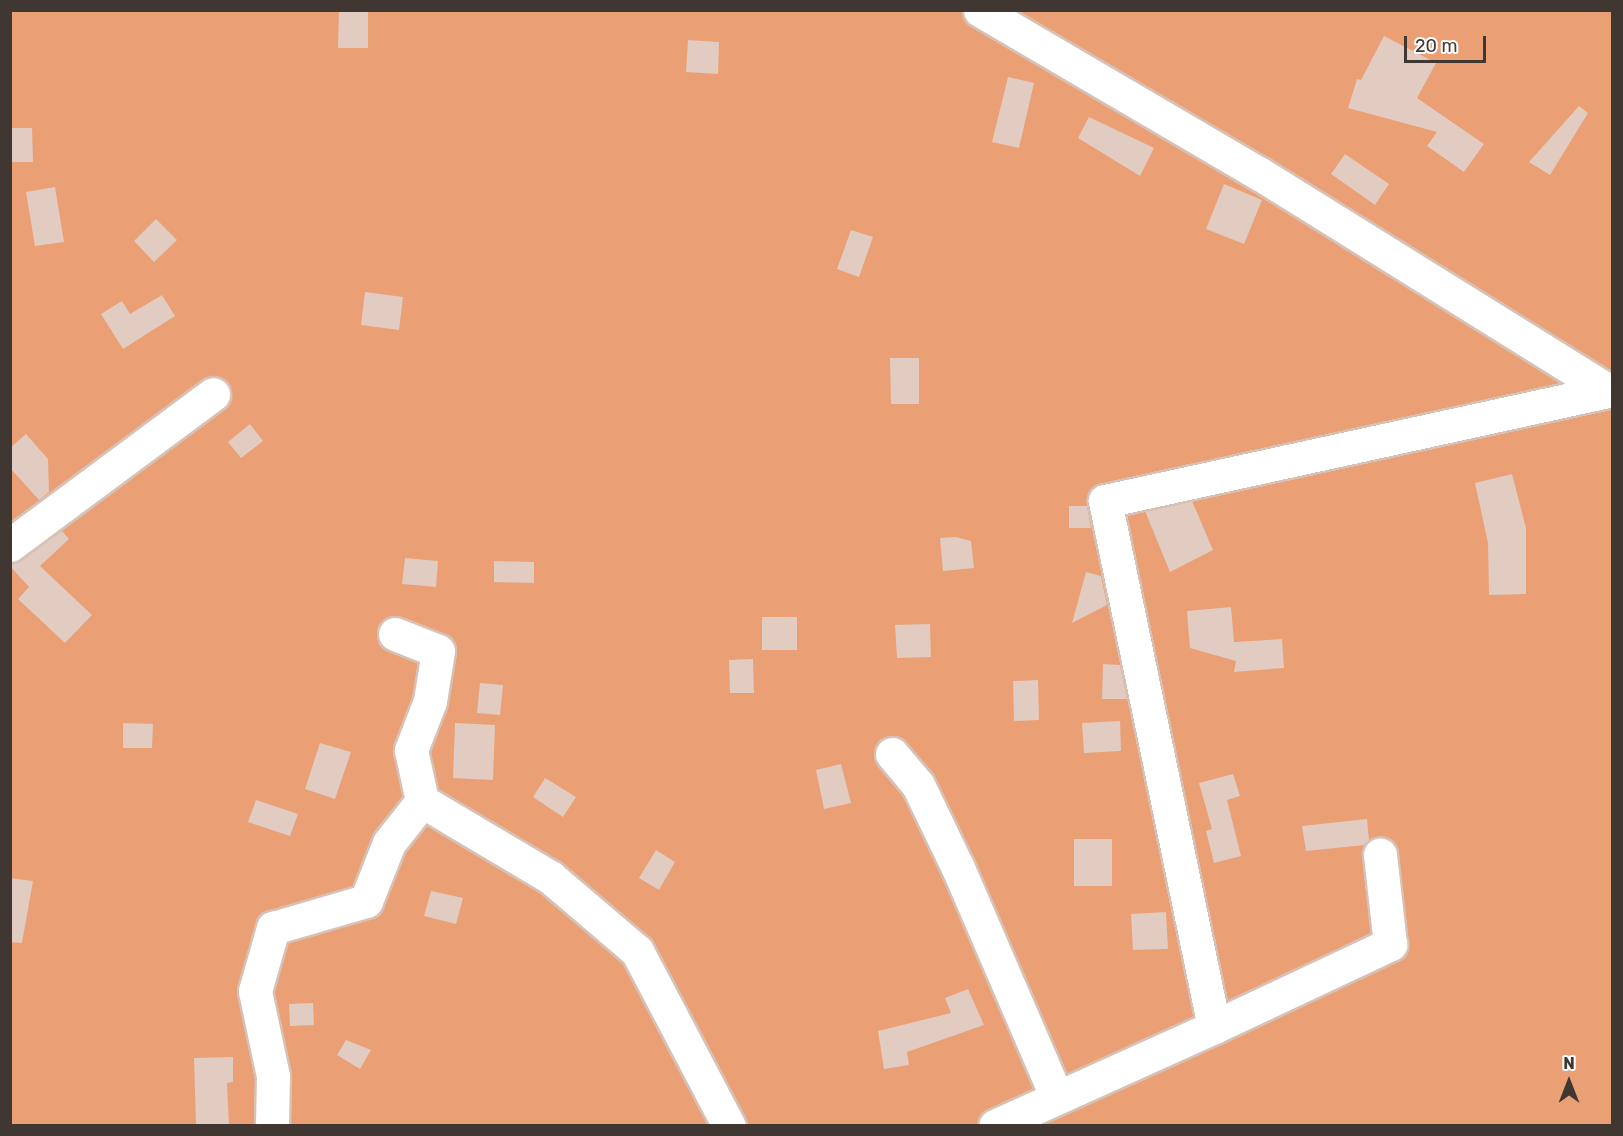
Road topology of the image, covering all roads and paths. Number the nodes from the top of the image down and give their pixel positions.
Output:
1 (980, 10) edge
2 (213, 394) dead end
3 (10, 545) edge
4 (395, 634) dead end
5 (892, 754) dead end
6 (422, 801) junction
7 (1380, 855) dead end
8 (1214, 1027) junction
9 (1057, 1098) junction
10 (272, 1125) edge
11 (729, 1125) edge
12 (996, 1125) edge

1 - 8 street
2 - 3 street
4 - 6 street
5 - 9 street
6 - 10 street
6 - 11 street
7 - 8 street
8 - 9 street
9 - 12 street

